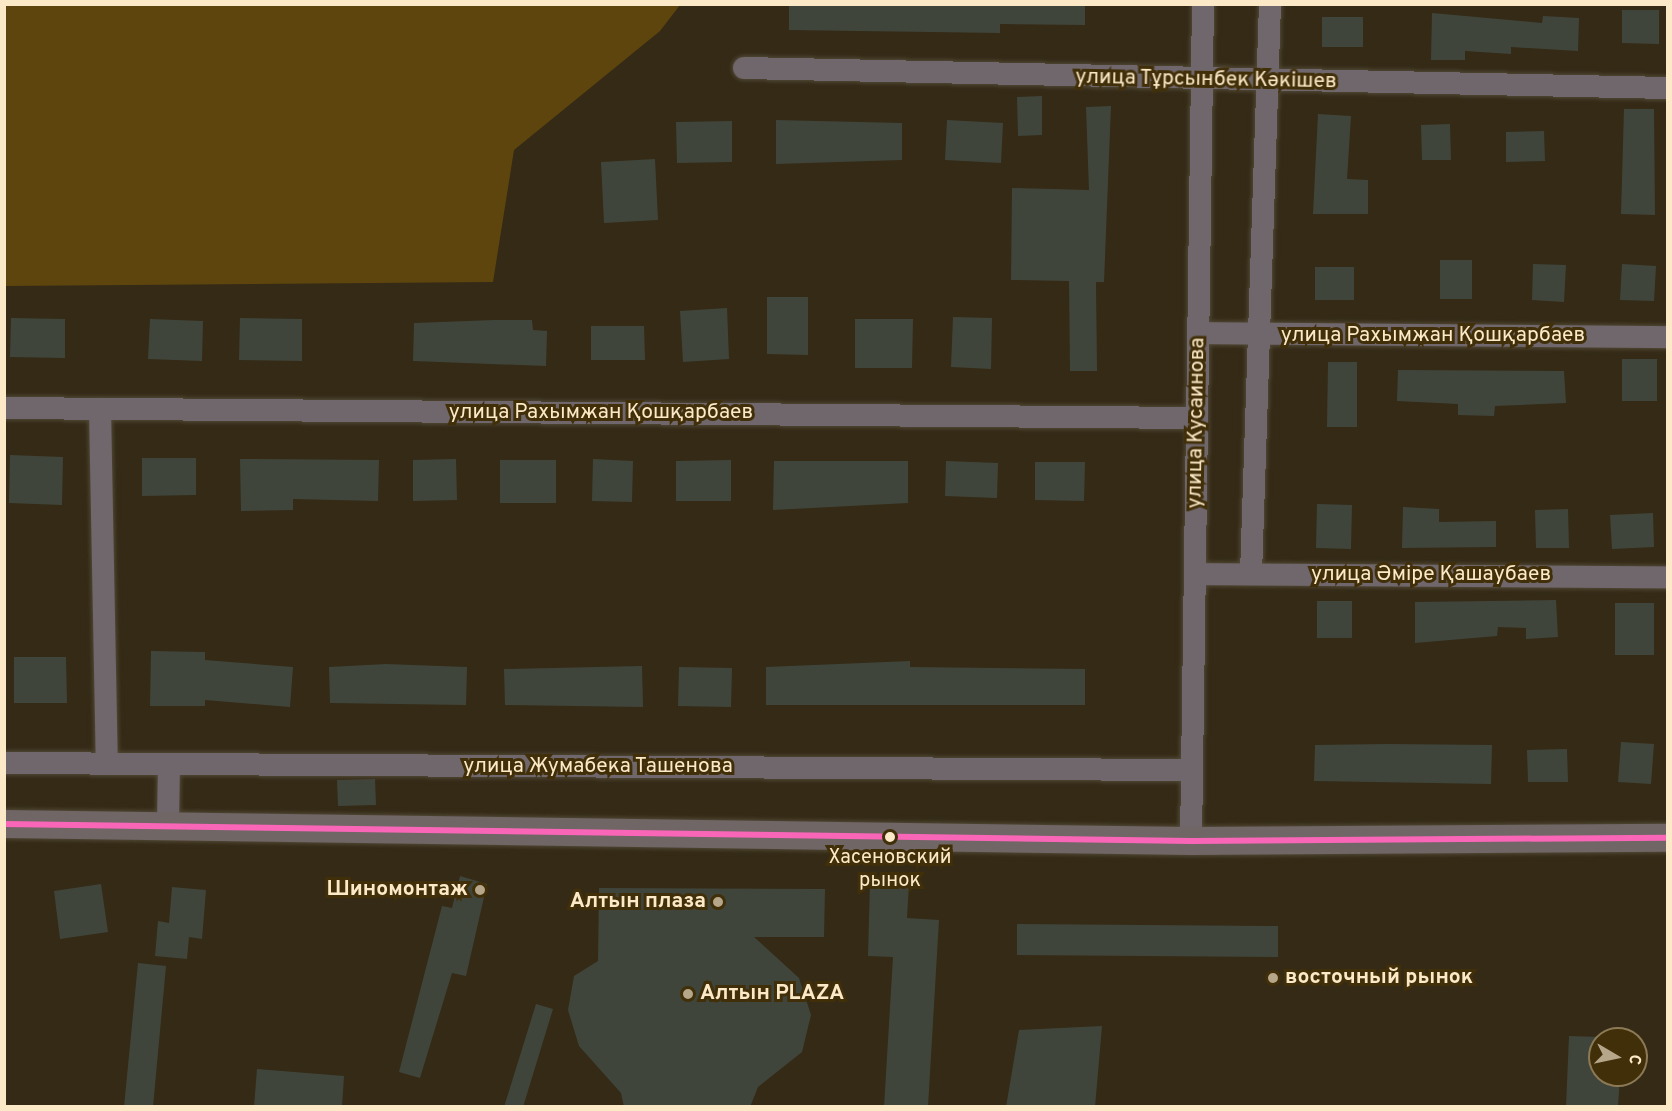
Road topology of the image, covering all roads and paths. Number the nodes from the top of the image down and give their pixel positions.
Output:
1 (1203, 4) edge
2 (1270, 4) edge
3 (744, 68) dead end
4 (1202, 80) junction
5 (1265, 81) junction
6 (1668, 88) edge
7 (1198, 333) junction
8 (1261, 334) junction
9 (1668, 338) edge
10 (4, 408) edge
11 (100, 409) junction
12 (1197, 418) junction
13 (1195, 574) junction
14 (1251, 574) junction
15 (1668, 577) edge
16 (4, 763) edge
17 (107, 764) junction
18 (169, 765) junction
19 (1192, 770) junction
20 (4, 824) edge
21 (168, 826) junction
22 (1668, 838) edge
23 (1191, 841) junction

1 - 4 street, улица Кусаинова
2 - 5 street
3 - 4 street, улица Тұрсынбек Кәкішев
4 - 5 street, улица Тұрсынбек Кәкішев
4 - 7 street, улица Кусаинова
5 - 6 street, улица Тұрсынбек Кәкішев
5 - 8 street
7 - 8 street, улица Рахымжан Қошқарбаев
7 - 12 street, улица Кусаинова
8 - 9 street, улица Рахымжан Қошқарбаев
8 - 14 street
10 - 11 street, улица Рахымжан Қошқарбаев
11 - 12 street, улица Рахымжан Қошқарбаев
11 - 17 street
12 - 13 street, улица Кусаинова
13 - 14 street, улица Әміре Қашаубаев
13 - 19 street, улица Кусаинова
14 - 15 street, улица Әміре Қашаубаев
16 - 17 street, улица Жумабека Ташенова
17 - 18 street, улица Жумабека Ташенова
18 - 19 street, улица Жумабека Ташенова
18 - 21 street
19 - 23 street, улица Кусаинова
20 - 21 main road
21 - 23 main road
22 - 23 main road

